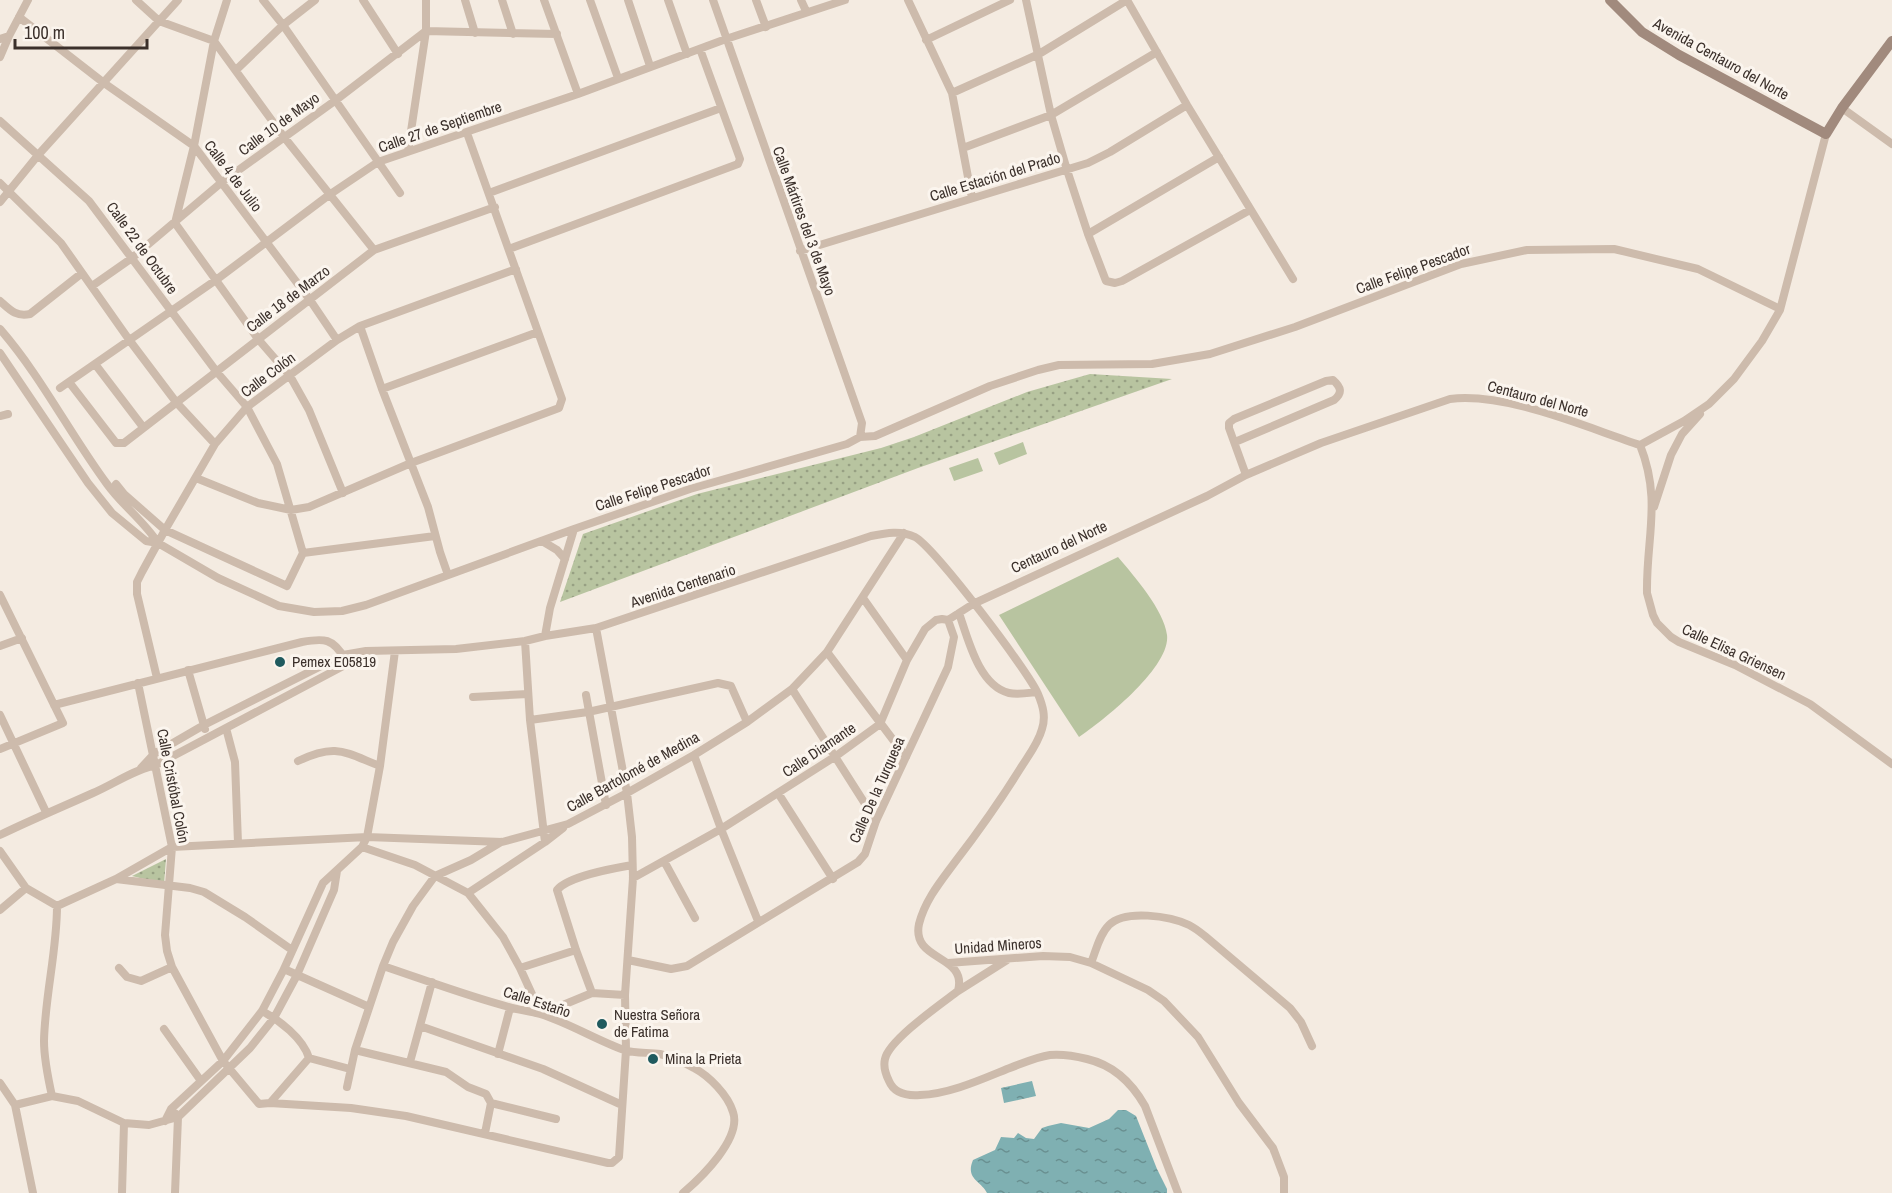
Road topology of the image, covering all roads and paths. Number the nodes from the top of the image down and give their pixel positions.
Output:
1 (28, 0) edge
2 (136, 0) edge
3 (178, 0) edge
4 (227, 0) edge
5 (263, 0) edge
6 (315, 0) edge
7 (363, 0) edge
8 (426, 0) edge
9 (465, 0) edge
10 (502, 0) edge
11 (544, 0) edge
12 (590, 0) edge
13 (628, 0) edge
14 (668, 0) edge
15 (713, 0) edge
16 (756, 0) edge
17 (801, 0) edge
18 (908, 0) edge
19 (1010, 0) edge
20 (1026, 0) edge
21 (1127, 0) edge
22 (1610, 0) edge
23 (840, 1) edge
24 (806, 11) junction
25 (19, 17) junction
26 (159, 21) junction
27 (283, 25) junction
28 (766, 27) junction
29 (426, 31) junction
30 (475, 33) junction
31 (513, 34) junction
32 (556, 34) junction
33 (9, 36) junction
34 (0, 39) edge
35 (726, 39) junction
36 (926, 40) junction
37 (1892, 40) edge
38 (214, 41) junction
39 (700, 49) junction
40 (1157, 52) junction
41 (398, 54) junction
42 (687, 54) junction
43 (1039, 54) junction
44 (0, 57) edge
45 (650, 66) junction
46 (236, 70) junction
47 (618, 78) junction
48 (104, 84) junction
49 (952, 93) junction
50 (578, 94) junction
51 (336, 100) junction
52 (1187, 105) junction
53 (722, 108) junction
54 (1842, 108) junction
55 (1051, 114) junction
56 (0, 121) edge
57 (467, 133) junction
58 (1826, 134) junction
59 (284, 138) junction
60 (1892, 144) edge
61 (194, 146) junction
62 (963, 148) junction
63 (408, 151) junction
64 (39, 154) junction
65 (1219, 157) junction
66 (378, 162) junction
67 (1067, 170) junction
68 (222, 182) junction
69 (0, 183) edge
70 (9, 192) junction
71 (400, 193) dead end
72 (489, 193) junction
73 (329, 195) junction
74 (972, 198) junction
75 (0, 202) edge
76 (495, 207) junction
77 (1250, 210) junction
78 (175, 223) junction
79 (1088, 234) junction
80 (265, 242) junction
81 (509, 249) junction
82 (374, 250) junction
83 (800, 251) junction
84 (132, 258) junction
85 (516, 268) junction
86 (82, 273) junction
87 (1293, 279) dead end
88 (216, 280) junction
89 (92, 286) junction
90 (310, 300) junction
91 (0, 301) edge
92 (1780, 309) junction
93 (172, 311) junction
94 (360, 326) junction
95 (0, 329) edge
96 (538, 332) junction
97 (258, 339) junction
98 (338, 340) junction
99 (130, 341) junction
100 (0, 353) edge
101 (95, 364) junction
102 (216, 371) junction
103 (290, 376) junction
104 (69, 382) junction
105 (60, 388) dead end
106 (382, 389) junction
107 (176, 402) junction
108 (1709, 404) junction
109 (247, 406) junction
110 (143, 427) junction
111 (860, 437) junction
112 (1235, 442) junction
113 (215, 444) junction
114 (1640, 445) junction
115 (411, 463) junction
116 (1246, 475) junction
117 (196, 478) junction
118 (116, 484) dead end
119 (343, 493) junction
120 (291, 510) junction
121 (1653, 513) junction
122 (574, 529) junction
123 (165, 530) junction
124 (904, 533) junction
125 (435, 536) junction
126 (542, 541) junction
127 (158, 543) junction
128 (303, 554) junction
129 (565, 559) junction
130 (448, 575) junction
131 (0, 595) edge
132 (863, 598) junction
133 (974, 604) junction
134 (959, 613) junction
135 (948, 620) junction
136 (596, 628) junction
137 (545, 636) junction
138 (22, 638) junction
139 (525, 641) junction
140 (0, 646) edge
141 (366, 651) junction
142 (395, 651) junction
143 (827, 652) junction
144 (343, 655) junction
145 (907, 660) junction
146 (326, 662) junction
147 (347, 664) junction
148 (188, 670) junction
149 (332, 672) junction
150 (157, 678) junction
151 (138, 683) junction
152 (792, 689) junction
153 (269, 692) junction
154 (1037, 692) junction
155 (528, 694) junction
156 (586, 695) dead end
157 (473, 697) dead end
158 (274, 702) junction
159 (54, 705) junction
160 (611, 706) junction
161 (588, 712) junction
162 (0, 715) edge
163 (530, 720) junction
164 (747, 722) junction
165 (880, 724) junction
166 (204, 725) junction
167 (226, 728) junction
168 (208, 737) junction
169 (14, 743) junction
170 (0, 749) edge
171 (154, 754) junction
172 (694, 755) junction
173 (836, 756) junction
174 (906, 757) junction
175 (298, 761) dead end
176 (156, 765) junction
177 (1892, 765) edge
178 (380, 766) junction
179 (141, 768) junction
180 (627, 793) junction
181 (778, 793) junction
182 (606, 805) junction
183 (46, 813) junction
184 (876, 821) junction
185 (568, 824) junction
186 (721, 829) junction
187 (543, 831) junction
188 (0, 835) edge
189 (367, 837) junction
190 (502, 842) junction
191 (545, 842) junction
192 (238, 843) junction
193 (172, 847) junction
194 (362, 847) junction
195 (0, 851) edge
196 (664, 861) junction
197 (632, 865) junction
198 (338, 871) junction
199 (435, 876) junction
200 (633, 878) junction
201 (116, 879) junction
202 (833, 879) junction
203 (170, 886) junction
204 (26, 888) junction
205 (468, 893) junction
206 (57, 906) junction
207 (0, 910) edge
208 (695, 918) dead end
209 (758, 921) junction
210 (305, 923) junction
211 (316, 929) junction
212 (292, 950) junction
213 (576, 950) junction
214 (628, 960) junction
215 (1009, 960) junction
216 (948, 963) junction
217 (1091, 963) junction
218 (383, 966) junction
219 (172, 967) junction
220 (119, 968) dead end
221 (520, 968) junction
222 (284, 969) junction
223 (297, 975) junction
224 (432, 982) junction
225 (958, 991) junction
226 (592, 993) junction
227 (625, 995) junction
228 (369, 1006) junction
229 (510, 1008) junction
230 (262, 1011) junction
231 (541, 1014) junction
232 (274, 1018) junction
233 (420, 1026) junction
234 (164, 1029) dead end
235 (1312, 1046) dead end
236 (355, 1050) junction
237 (626, 1050) junction
238 (498, 1054) junction
239 (309, 1058) junction
240 (223, 1061) junction
241 (410, 1062) junction
242 (230, 1069) junction
243 (350, 1069) junction
244 (201, 1081) junction
245 (0, 1083) edge
246 (347, 1087) dead end
247 (52, 1096) junction
248 (491, 1103) junction
249 (268, 1104) junction
250 (15, 1105) junction
251 (622, 1105) junction
252 (171, 1109) junction
253 (178, 1117) junction
254 (556, 1119) dead end
255 (165, 1121) junction
256 (124, 1123) junction
257 (485, 1133) junction
258 (33, 1193) edge
259 (122, 1193) edge
260 (175, 1193) edge
261 (683, 1193) edge
262 (1178, 1193) edge
263 (1284, 1193) edge

1 - 25 street
2 - 26 street
3 - 26 street
4 - 38 street
5 - 27 street
6 - 27 street
7 - 41 street
8 - 29 street
9 - 30 street
10 - 31 street
11 - 32 street
12 - 47 street
13 - 45 street
14 - 42 street
15 - 35 street, Calle Mártires del 3 de Mayo
16 - 28 street
17 - 24 street
18 - 36 street
19 - 36 street
20 - 43 street
21 - 40 street
21 - 43 street
22 - 58 main road, Avenida Centauro del Norte
23 - 24 street, Calle 27 de Septiembre
24 - 28 street, Calle 27 de Septiembre
25 - 33 street
25 - 48 street, Calle 4 de Julio
26 - 38 street
26 - 48 street
27 - 46 street
27 - 51 street
28 - 35 street, Calle 27 de Septiembre
29 - 30 street
29 - 41 street, Calle 10 de Mayo
29 - 63 street
30 - 31 street
31 - 32 street
32 - 50 street
33 - 34 street
33 - 44 street
35 - 39 street, Calle 27 de Septiembre
35 - 83 street, Calle Mártires del 3 de Mayo
36 - 49 street
37 - 54 main road
38 - 46 street
38 - 61 street
39 - 42 street, Calle 27 de Septiembre
39 - 53 street
40 - 52 street
40 - 55 street
41 - 51 street, Calle 10 de Mayo
42 - 45 street, Calle 27 de Septiembre
43 - 49 street
43 - 55 street
45 - 47 street, Calle 27 de Septiembre
46 - 59 street
47 - 50 street, Calle 27 de Septiembre
48 - 61 street, Calle 4 de Julio
48 - 64 street
49 - 62 street
50 - 57 street, Calle 27 de Septiembre
51 - 59 street, Calle 10 de Mayo
51 - 66 street
52 - 65 street
52 - 67 street, Calle Estación del Prado
53 - 72 street
53 - 81 street
54 - 58 main road
54 - 60 street
55 - 62 street
55 - 67 street
56 - 64 street, Calle 22 de Octubre
57 - 63 street, Calle 27 de Septiembre
57 - 72 street
58 - 92 street
59 - 68 street, Calle 10 de Mayo
59 - 73 street
61 - 68 street, Calle 4 de Julio
61 - 78 street
62 - 74 street
63 - 66 street, Calle 27 de Septiembre
64 - 70 street
64 - 84 street, Calle 22 de Octubre
65 - 77 street
65 - 79 street
66 - 71 street
66 - 73 street, Calle 27 de Septiembre
67 - 74 street, Calle Estación del Prado
67 - 79 street
68 - 78 street, Calle 10 de Mayo
68 - 80 street, Calle 4 de Julio
69 - 70 street
70 - 75 street
70 - 86 street
72 - 76 street
73 - 80 street, Calle 27 de Septiembre
73 - 82 street
74 - 83 street, Calle Estación del Prado
76 - 81 street
76 - 82 street, Calle 18 de Marzo
77 - 79 street
77 - 87 street
78 - 84 street, Calle 10 de Mayo
78 - 88 street
80 - 88 street, Calle 27 de Septiembre
80 - 90 street, Calle 4 de Julio
81 - 85 street
82 - 90 street, Calle 18 de Marzo
83 - 111 street, Calle Mártires del 3 de Mayo
84 - 89 street, Calle 10 de Mayo
84 - 93 street, Calle 22 de Octubre
85 - 94 street, Calle Colón
85 - 96 street
86 - 89 street
86 - 91 street
88 - 93 street, Calle 27 de Septiembre
88 - 97 street
89 - 99 street
90 - 97 street, Calle 18 de Marzo
90 - 98 street, Calle 4 de Julio
92 - 108 street
92 - 111 street, Calle Felipe Pescador
93 - 99 street, Calle 27 de Septiembre
93 - 102 street, Calle 22 de Octubre
94 - 98 street, Calle Colón
94 - 106 street
95 - 127 street
96 - 106 street
96 - 115 street
97 - 102 street, Calle 18 de Marzo
97 - 103 street
98 - 103 street, Calle Colón
99 - 101 street, Calle 27 de Septiembre
99 - 107 street
100 - 127 street, Calle Felipe Pescador
101 - 104 street, Calle 27 de Septiembre
101 - 110 street
102 - 107 street, Calle 18 de Marzo
102 - 109 street, Calle 22 de Octubre
103 - 109 street, Calle Colón
103 - 119 street
104 - 105 street, Calle 27 de Septiembre
104 - 110 street, Calle 18 de Marzo
106 - 115 street
107 - 110 street, Calle 18 de Marzo
107 - 113 street
108 - 114 street
108 - 121 street
109 - 113 street, Calle Colón
109 - 120 street, Calle 22 de Octubre
111 - 122 street, Calle Felipe Pescador
112 - 112 street
112 - 116 street
113 - 117 street, Calle Colón
114 - 116 street, Centauro del Norte
114 - 121 street, Calle Elisa Griensen
115 - 119 street
115 - 125 street
116 - 133 street, Centauro del Norte
117 - 120 street
117 - 123 street, Calle Colón
118 - 123 street
119 - 120 street
120 - 128 street, Calle 22 de Octubre
121 - 177 street, Calle Elisa Griensen
122 - 126 street, Calle Felipe Pescador
122 - 129 street
123 - 127 street, Calle Colón
123 - 128 street
124 - 132 street, Calle Bartolomé de Medina
124 - 133 street
124 - 136 street, Avenida Centenario
125 - 128 street
125 - 130 street
126 - 129 street
126 - 130 street, Calle Felipe Pescador
127 - 130 street, Calle Felipe Pescador
127 - 150 street, Calle Colón
129 - 137 street
131 - 138 street
132 - 143 street, Calle Bartolomé de Medina
132 - 145 street
133 - 134 street
133 - 154 street
134 - 135 street
134 - 154 street
135 - 145 street
135 - 174 street, Calle De la Turquesa
136 - 137 street, Avenida Centenario
136 - 160 street
137 - 139 street, Avenida Centenario
138 - 140 street
138 - 159 street
139 - 142 street, Avenida Centenario
139 - 155 street
141 - 142 street, Avenida Centenario
141 - 144 street, Avenida Centenario
141 - 147 street, Avenida Centenario
142 - 178 street
143 - 152 street, Calle Bartolomé de Medina
143 - 165 street
144 - 146 street, Avenida Centenario
144 - 147 street
144 - 148 street
145 - 165 street
146 - 149 street
146 - 153 street, Avenida Centenario
147 - 149 street, Avenida Centenario
148 - 150 street
148 - 166 street
149 - 158 street, Avenida Centenario
150 - 151 street
151 - 159 street
151 - 171 street, Calle Cristóbal Colón
152 - 164 street, Calle Bartolomé de Medina
152 - 173 street
153 - 158 street
153 - 166 street, Avenida Centenario
154 - 216 street
155 - 157 street
155 - 163 street
156 - 161 street
158 - 167 street, Avenida Centenario
159 - 169 street
160 - 161 street
160 - 164 street
160 - 180 street
161 - 163 street
161 - 182 street
162 - 169 street
163 - 187 street
164 - 172 street, Calle Bartolomé de Medina
165 - 173 street, Calle Diamante
165 - 174 street
166 - 168 street
166 - 171 street, Avenida Centenario
167 - 168 street, Avenida Centenario
167 - 192 street
168 - 176 street, Avenida Centenario
169 - 170 street
169 - 183 street
171 - 176 street, Calle Cristóbal Colón
171 - 179 street, Avenida Centenario
172 - 180 street, Calle Bartolomé de Medina
172 - 186 street
173 - 181 street, Calle Diamante
173 - 184 street
174 - 184 street, Calle De la Turquesa
175 - 178 street
176 - 179 street, Avenida Centenario
176 - 193 street, Calle Cristóbal Colón
178 - 189 street
179 - 183 street, Avenida Centenario
180 - 182 street, Calle Bartolomé de Medina
180 - 197 street
181 - 186 street, Calle Diamante
181 - 202 street
182 - 185 street, Calle Bartolomé de Medina
183 - 188 street, Avenida Centenario
184 - 202 street, Calle De la Turquesa
185 - 187 street, Calle Bartolomé de Medina
185 - 191 street
186 - 196 street, Calle Diamante
186 - 209 street
187 - 190 street, Calle Bartolomé de Medina
187 - 191 street
189 - 190 street, Calle Bartolomé de Medina
189 - 192 street, Calle Bartolomé de Medina
189 - 194 street
190 - 199 street
191 - 205 street
192 - 193 street, Calle Bartolomé de Medina
193 - 201 street
193 - 203 street, Calle Cristóbal Colón
194 - 198 street
194 - 199 street
195 - 204 street
196 - 200 street, Calle Diamante
196 - 208 street
197 - 200 street
197 - 213 street
198 - 210 street
198 - 211 street
199 - 205 street
199 - 218 street
200 - 214 street
201 - 203 street
201 - 206 street
202 - 209 street, Calle De la Turquesa
203 - 212 street
203 - 219 street, Calle Cristóbal Colón
204 - 206 street
204 - 207 street
205 - 221 street
206 - 247 street
209 - 214 street, Calle De la Turquesa
210 - 211 street
210 - 212 street
211 - 223 street
212 - 222 street
213 - 221 street
213 - 226 street
214 - 227 street
215 - 216 street, Unidad Mineros
215 - 217 street, Unidad Mineros
215 - 225 street
216 - 225 street, Unidad Mineros
217 - 235 street
217 - 263 street, Unidad Mineros
218 - 224 street, Calle Estaño
218 - 228 street
219 - 220 street
219 - 240 street, Calle Cristóbal Colón
221 - 231 street
222 - 223 street
222 - 230 street
223 - 228 street
223 - 232 street
224 - 229 street, Calle Estaño
224 - 233 street
225 - 262 street
226 - 227 street
226 - 231 street
227 - 237 street
228 - 236 street
229 - 231 street, Calle Estaño
229 - 238 street
230 - 232 street
230 - 240 street
231 - 237 street, Calle Estaño
232 - 239 street
232 - 242 street
233 - 238 street
233 - 241 street
234 - 244 street
236 - 241 street
236 - 243 street
237 - 251 street
237 - 261 street, Calle Estaño
238 - 251 street
239 - 243 street
239 - 249 street
240 - 242 street, Calle Cristóbal Colón
240 - 244 street
241 - 248 street
242 - 249 street, Calle Cristóbal Colón
242 - 253 street
243 - 246 street
244 - 252 street
245 - 250 street
247 - 250 street
247 - 256 street
248 - 254 street
248 - 257 street
249 - 257 street
250 - 258 street
251 - 257 street
252 - 253 street
252 - 255 street
253 - 255 street
253 - 260 street
255 - 256 street
256 - 259 street

